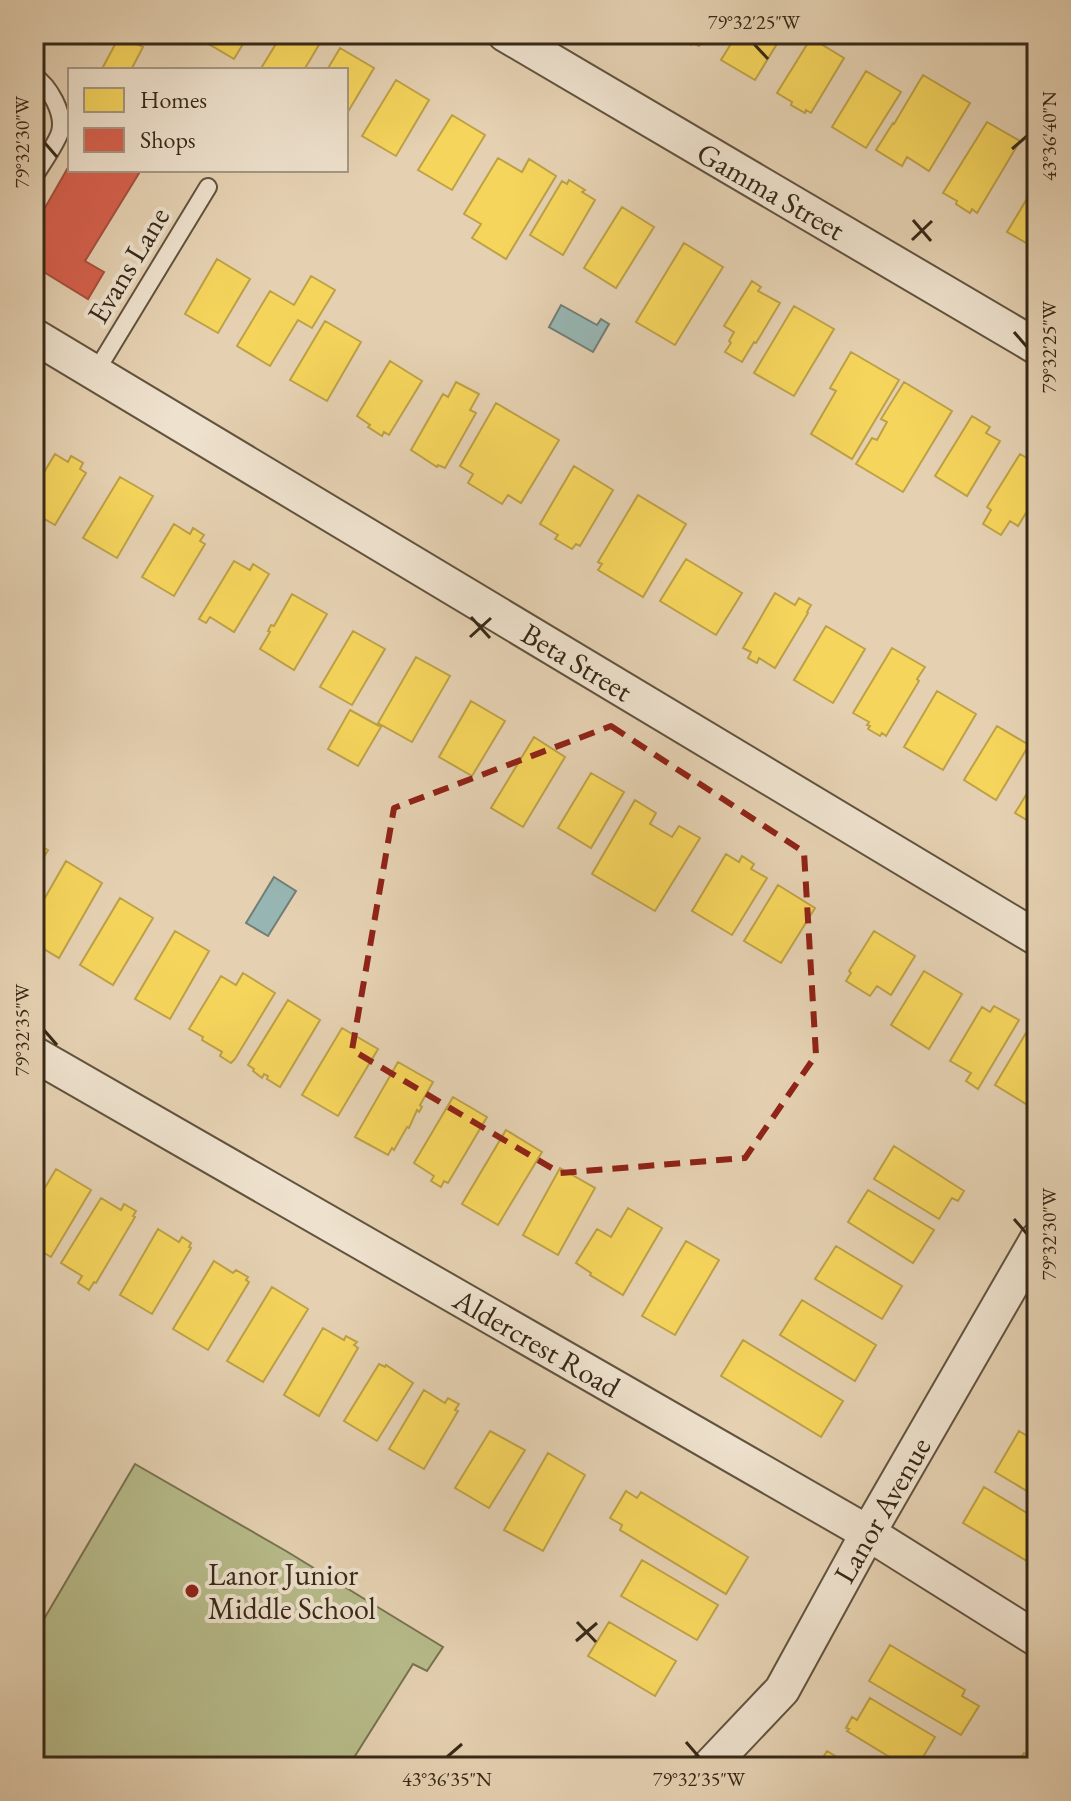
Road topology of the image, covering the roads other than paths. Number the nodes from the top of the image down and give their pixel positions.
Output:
1 (505, 34) edge
2 (34, 76) edge
3 (34, 177) edge
4 (208, 187) dead end
5 (34, 336) edge
6 (1037, 347) edge
7 (95, 373) junction
8 (1037, 938) edge
9 (35, 1055) edge
10 (1037, 1240) edge
11 (868, 1533) junction
12 (1037, 1639) edge
13 (709, 1767) edge

1 - 6 street, Gamma Street
2 - 3 lane
4 - 7 lane, Evans Lane
5 - 7 street, Beta Street
7 - 8 street, Beta Street
9 - 11 street, Aldercrest Road
10 - 11 street, Lanor Avenue
11 - 12 street, Aldercrest Road
11 - 13 street, Lanor Avenue

